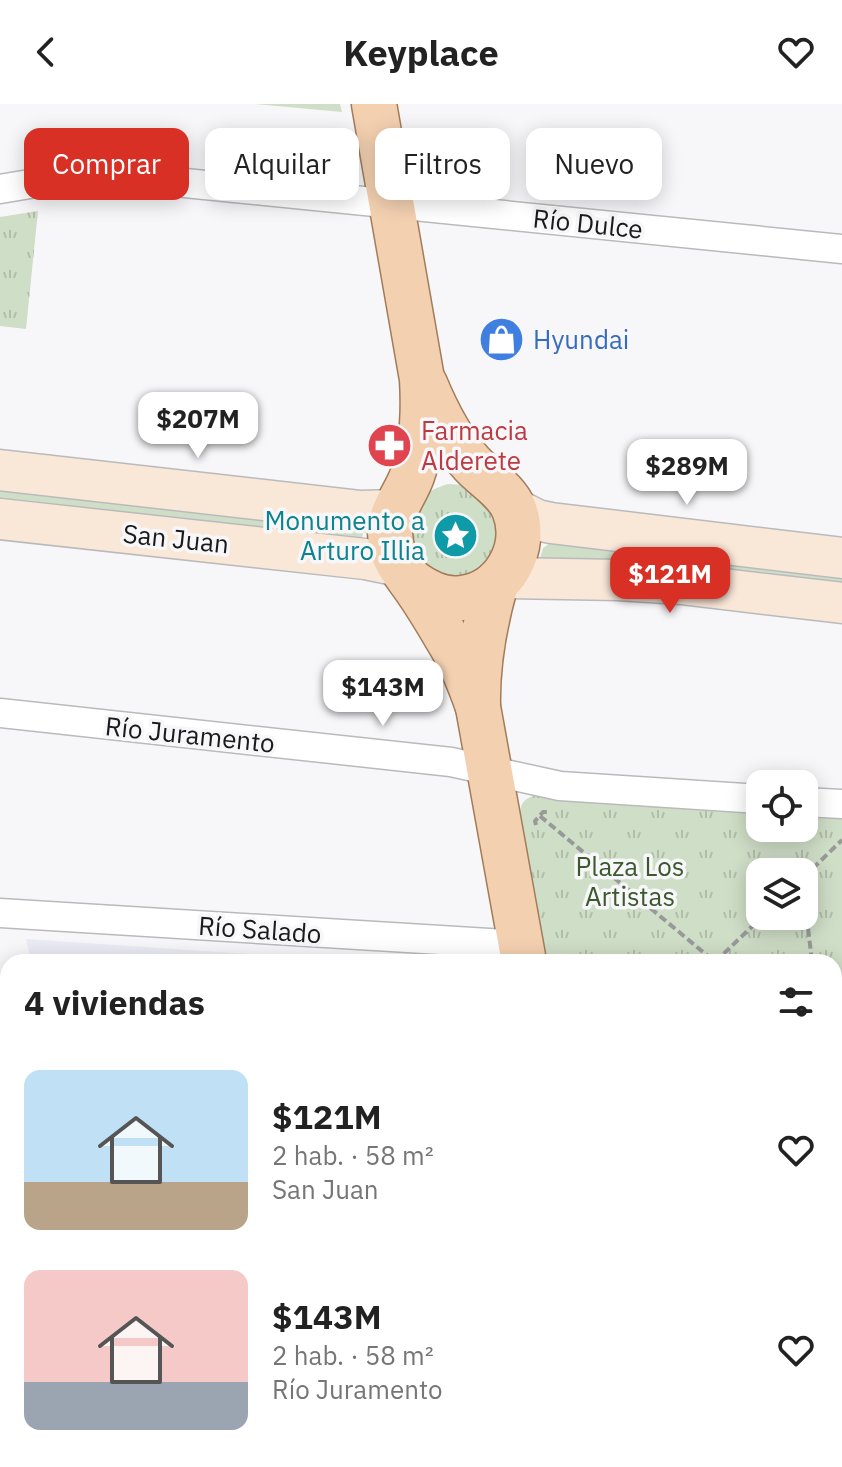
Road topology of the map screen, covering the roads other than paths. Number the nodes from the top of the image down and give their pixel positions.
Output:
1 (374, 104) edge
2 (0, 189) edge
3 (391, 203) junction
4 (842, 249) edge
5 (422, 379) junction
6 (0, 470) edge
7 (501, 494) junction
8 (400, 501) junction
9 (0, 519) edge
10 (842, 558) edge
11 (405, 574) junction
12 (499, 581) junction
13 (842, 603) edge
14 (478, 707) junction
15 (0, 713) edge
16 (489, 771) junction
17 (746, 798) edge
18 (818, 803) edge
19 (842, 804) edge
20 (0, 913) edge
21 (522, 954) edge

1 - 3 main road
2 - 3 street, Río Dulce
3 - 4 street, Río Dulce
3 - 5 main road
5 - 7 main road
5 - 8 main road
6 - 8 main road, San Juan
7 - 8 main road
7 - 10 main road
7 - 12 main road
8 - 11 main road
9 - 11 main road, San Juan
11 - 12 main road
11 - 14 main road
12 - 13 main road
12 - 14 main road
14 - 16 main road
15 - 16 street, Río Juramento
16 - 17 street, Río Juramento
16 - 21 main road
18 - 19 street
20 - 21 street, Río Salado

